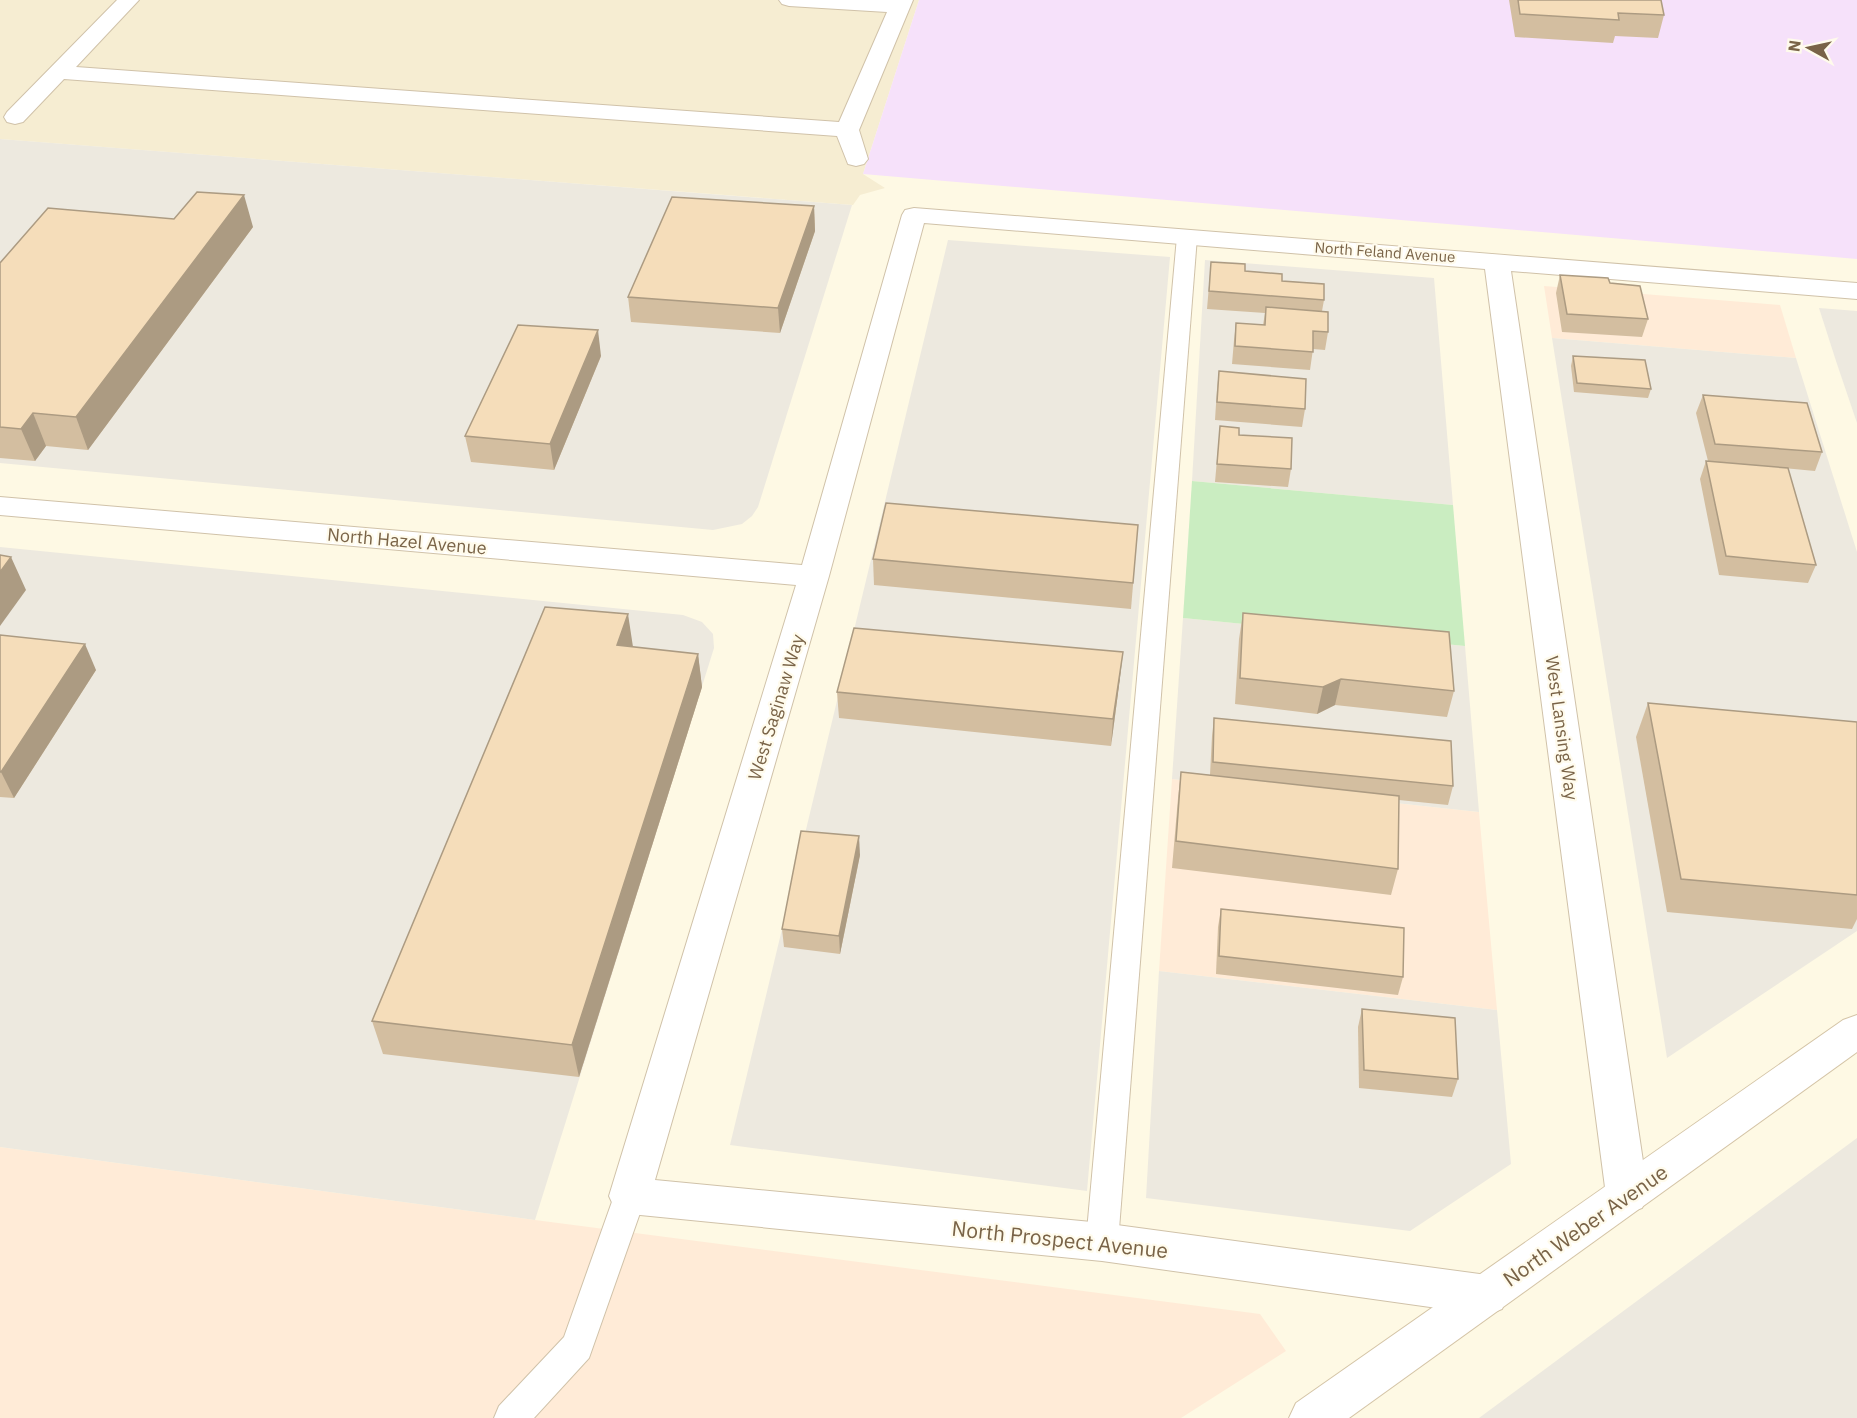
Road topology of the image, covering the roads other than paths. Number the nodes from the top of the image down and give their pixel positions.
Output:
1 (129, 0) edge
2 (789, 0) edge
3 (901, 4) edge
4 (58, 72) junction
5 (15, 117) dead end
6 (847, 130) junction
7 (856, 159) dead end
8 (914, 215) joint
9 (1187, 237) junction
10 (1497, 261) junction
11 (1857, 291) edge
12 (0, 506) edge
13 (814, 576) junction
14 (1857, 1031) edge
15 (1627, 1195) junction
16 (630, 1196) junction
17 (1102, 1242) junction
18 (1487, 1295) junction
19 (511, 1418) edge
20 (1312, 1418) edge

1 - 4 street
2 - 3 street
3 - 6 street
4 - 5 street
4 - 6 street
6 - 7 street
8 - 9 street, North Feland Avenue
8 - 13 street, West Saginaw Way
9 - 10 street, North Feland Avenue
9 - 17 lane
10 - 11 street, North Feland Avenue
10 - 15 street, West Lansing Way
12 - 13 street, North Hazel Avenue
13 - 16 street, West Saginaw Way
14 - 15 street, North Weber Avenue
15 - 18 street, North Weber Avenue
16 - 17 street, North Prospect Avenue
16 - 19 lane
17 - 18 street, North Prospect Avenue
18 - 20 street, North Weber Avenue

